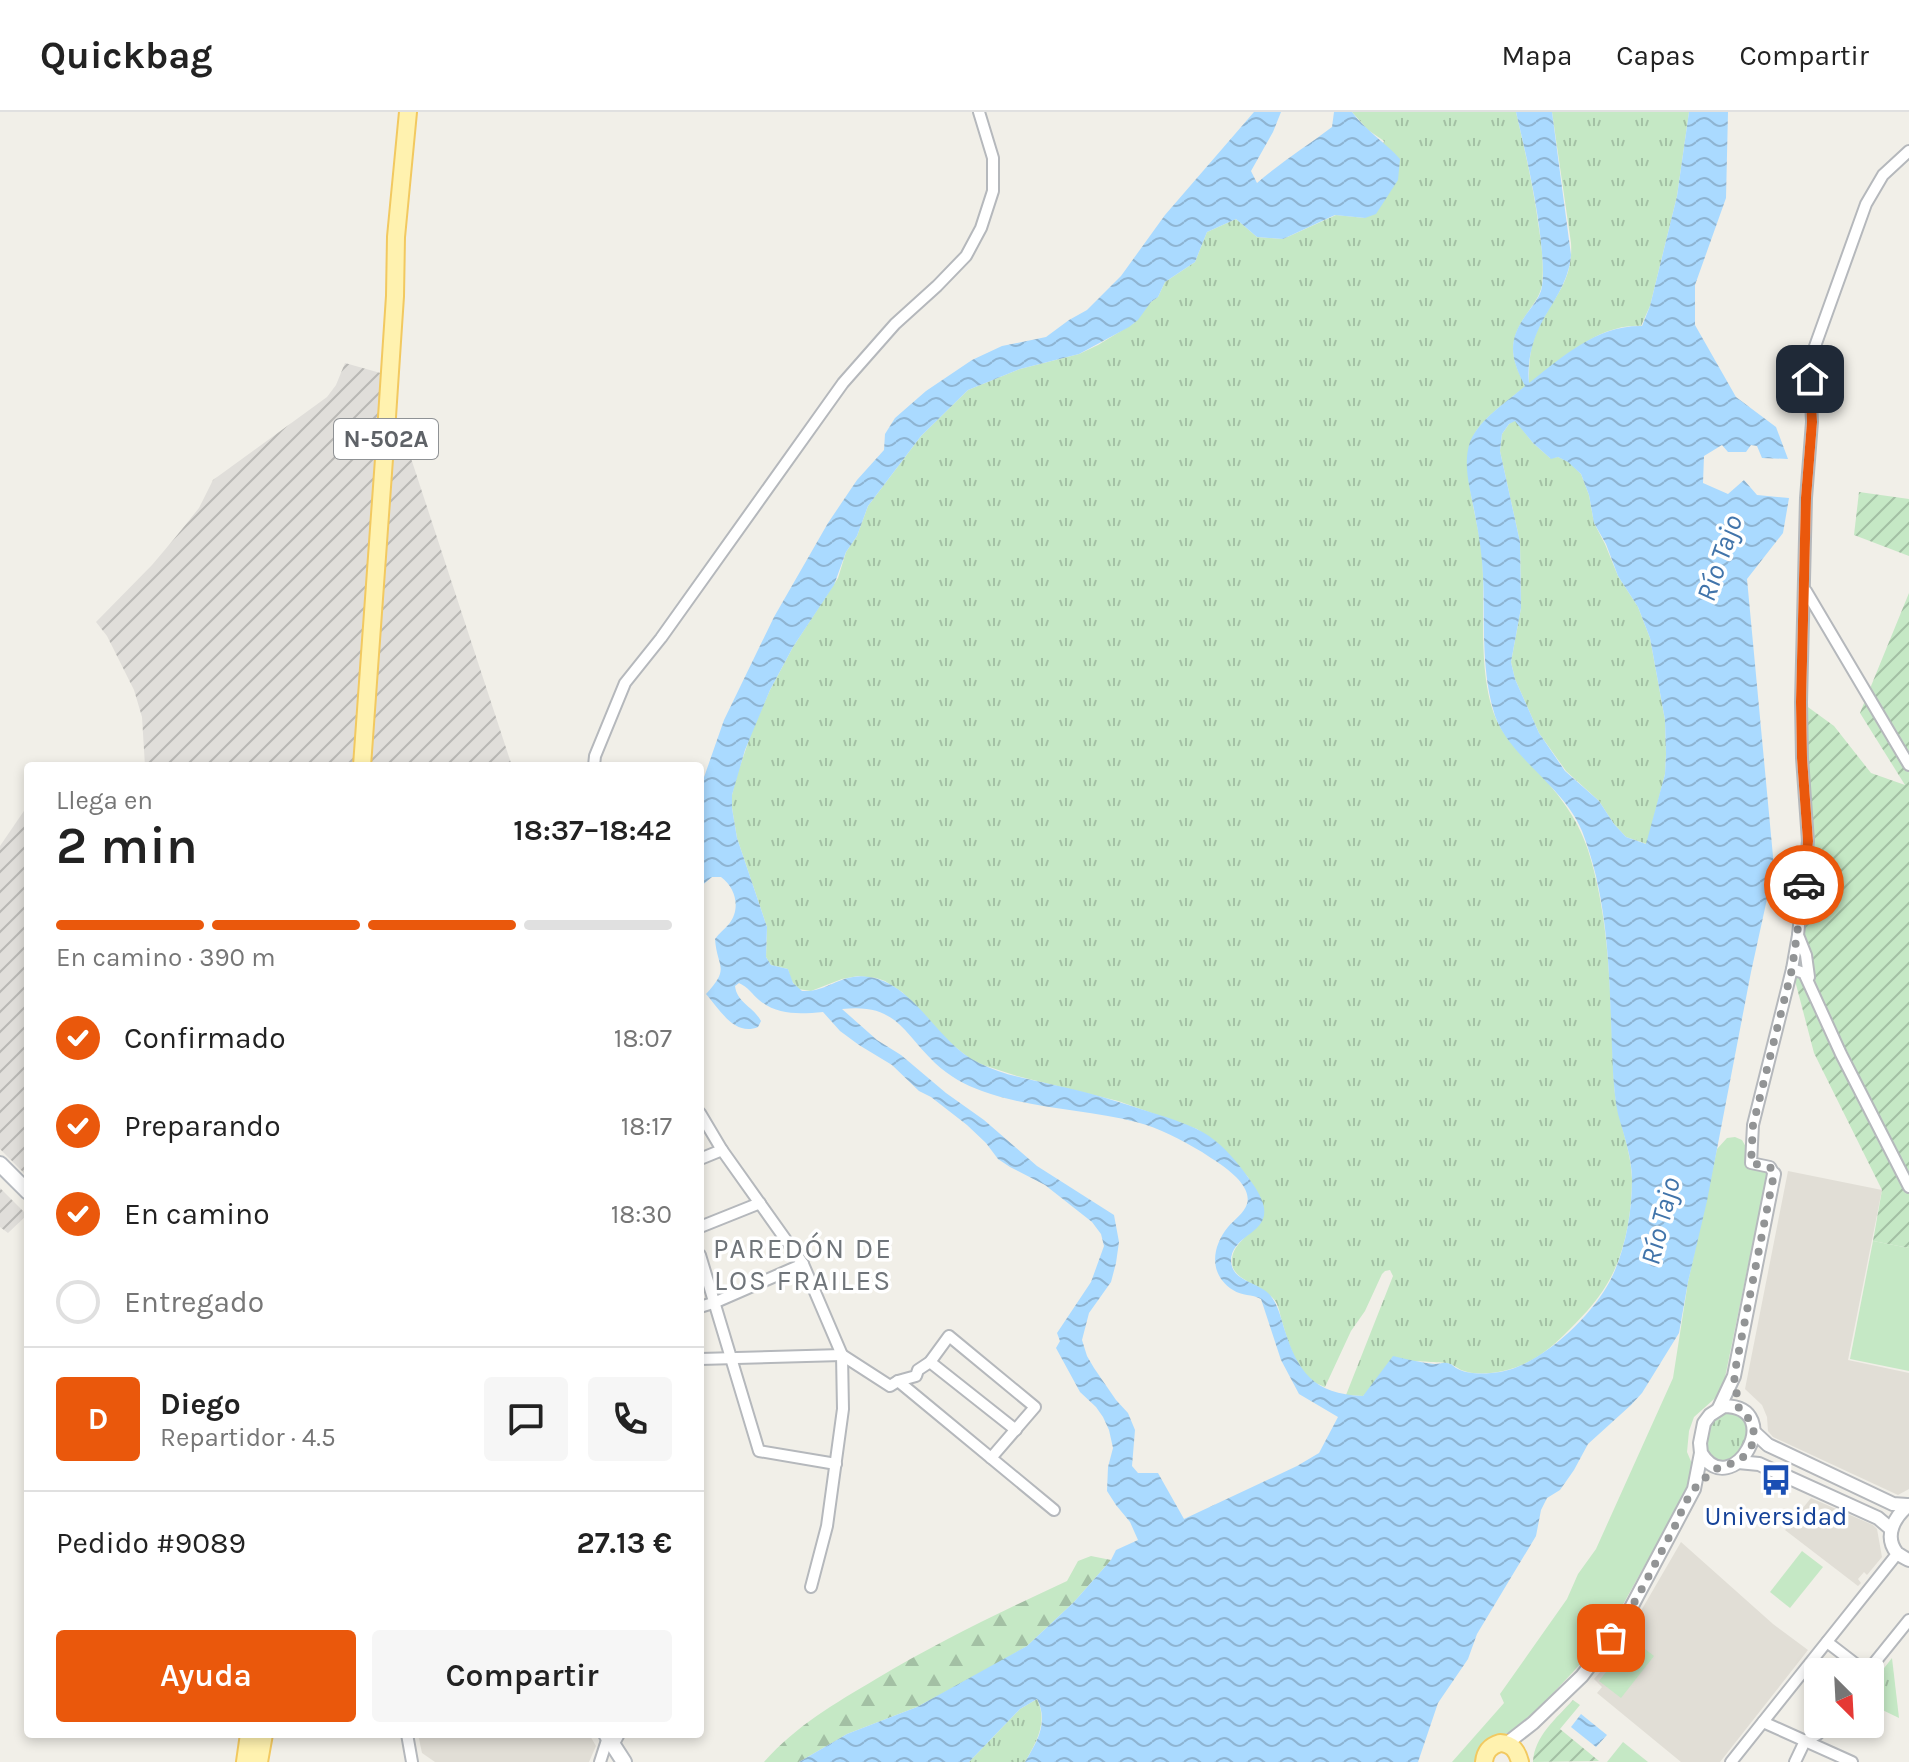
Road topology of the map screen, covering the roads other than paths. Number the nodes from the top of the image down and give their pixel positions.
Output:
1 (408, 112) edge
2 (979, 112) edge
3 (1909, 151) edge
4 (1805, 589) junction
5 (362, 762) edge
6 (594, 762) edge
7 (1909, 765) edge
8 (1798, 935) junction
9 (1792, 969) junction
10 (1809, 983) junction
11 (704, 1120) edge
12 (722, 1150) junction
13 (704, 1157) edge
14 (0, 1164) edge
15 (1774, 1174) joint
16 (1909, 1187) edge
17 (24, 1188) edge
18 (760, 1203) junction
19 (704, 1225) edge
20 (803, 1264) junction
21 (704, 1267) edge
22 (716, 1302) junction
23 (704, 1306) edge
24 (842, 1355) junction
25 (732, 1358) junction
26 (704, 1359) edge
27 (930, 1362) junction
28 (1734, 1376) junction
29 (898, 1381) junction
30 (1719, 1408) junction
31 (1739, 1409) junction
32 (1016, 1430) junction
33 (1754, 1432) junction
34 (1701, 1453) junction
35 (991, 1458) junction
36 (1738, 1462) junction
37 (836, 1464) junction
38 (1719, 1467) junction
39 (1694, 1489) junction
40 (1908, 1505) edge
41 (1054, 1510) dead end
42 (1891, 1529) junction
43 (1903, 1557) edge
44 (811, 1587) dead end
45 (1909, 1620) edge
46 (1827, 1642) junction
47 (1848, 1658) edge
48 (1878, 1658) edge
49 (1763, 1722) junction
50 (248, 1738) edge
51 (263, 1738) edge
52 (408, 1738) edge
53 (1811, 1738) edge
54 (1805, 1741) junction
55 (614, 1747) edge
56 (1515, 1753) edge
57 (245, 1762) edge
58 (259, 1762) edge
59 (412, 1762) edge
60 (600, 1762) edge
61 (1484, 1762) edge
62 (1731, 1762) edge
63 (1795, 1762) edge
64 (1852, 1762) edge

1 - 5 main road, N-502A
2 - 6 street
3 - 4 street
4 - 7 street
4 - 8 street
8 - 9 street
8 - 10 street
9 - 10 street
9 - 15 street
10 - 16 street
11 - 12 street
12 - 13 street
12 - 18 street
14 - 17 main road
15 - 28 street
18 - 19 street
18 - 20 street
20 - 22 street
20 - 24 street
21 - 22 street
22 - 23 street
22 - 25 street
24 - 25 street
24 - 29 street
24 - 37 street
25 - 26 street
25 - 37 street
27 - 29 street
27 - 32 street
27 - 32 street
28 - 30 street
28 - 31 street
29 - 35 street
30 - 31 street
30 - 34 street
31 - 33 street
32 - 35 street
33 - 36 street
33 - 40 street
34 - 38 street
34 - 39 street
35 - 41 street
36 - 38 street
36 - 42 street
37 - 44 street
38 - 39 street
39 - 56 street
40 - 42 street
42 - 43 street
43 - 46 street
45 - 48 street
46 - 47 street
46 - 49 street
49 - 54 street
49 - 62 street
50 - 57 main road
51 - 58 main road
52 - 59 street
53 - 54 street
54 - 63 street
54 - 64 street
55 - 60 street
56 - 61 main road

